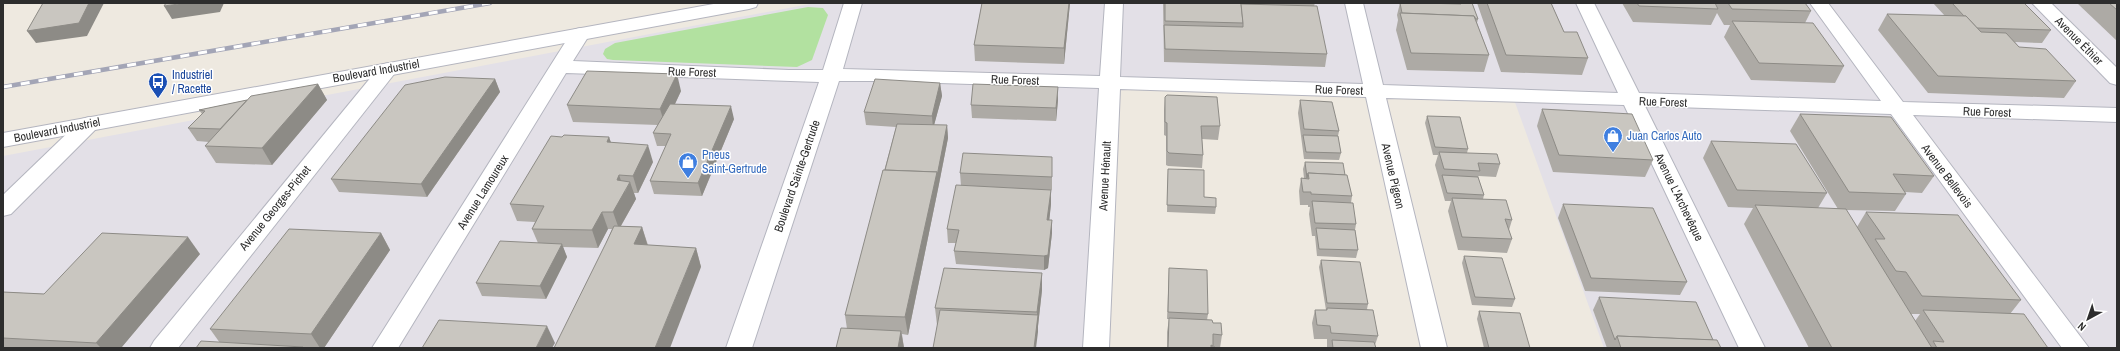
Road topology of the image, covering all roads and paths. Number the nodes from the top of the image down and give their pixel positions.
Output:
1 (749, 3) edge
2 (853, 3) edge
3 (1114, 3) edge
4 (1354, 3) edge
5 (1585, 3) edge
6 (1819, 3) edge
7 (2041, 3) edge
8 (580, 34) junction
9 (562, 67) junction
10 (388, 69) junction
11 (831, 76) junction
12 (2117, 79) edge
13 (1110, 84) junction
14 (1373, 91) junction
15 (1632, 101) junction
16 (1897, 109) junction
17 (2117, 115) edge
18 (89, 124) junction
19 (3, 140) edge
20 (3, 208) edge
21 (163, 348) edge
22 (385, 348) edge
23 (739, 348) edge
24 (1096, 348) edge
25 (1434, 348) edge
26 (1752, 348) edge
27 (2076, 348) edge

1 - 8 street, Boulevard Industriel
2 - 11 street, Boulevard Sainte-Gertrude
3 - 13 street, Avenue Hénault
4 - 14 street, Avenue Pigeon
5 - 15 street, Avenue L'Archevêque
6 - 16 street, Avenue Bellevois
7 - 12 street, Avenue Éthier
8 - 9 street, Avenue Lamoureux
8 - 10 street, Boulevard Industriel
9 - 11 street, Rue Forest
9 - 22 street, Avenue Lamoureux
10 - 18 street, Boulevard Industriel
10 - 21 street, Avenue Georges-Pichet
11 - 13 street, Rue Forest
11 - 23 street, Boulevard Sainte-Gertrude
13 - 14 street, Rue Forest
13 - 24 street, Avenue Hénault
14 - 15 street, Rue Forest
14 - 25 street, Avenue Pigeon
15 - 16 street, Rue Forest
15 - 26 street, Avenue L'Archevêque
16 - 17 street, Rue Forest
16 - 27 street, Avenue Bellevois
18 - 19 street, Boulevard Industriel
18 - 20 street

